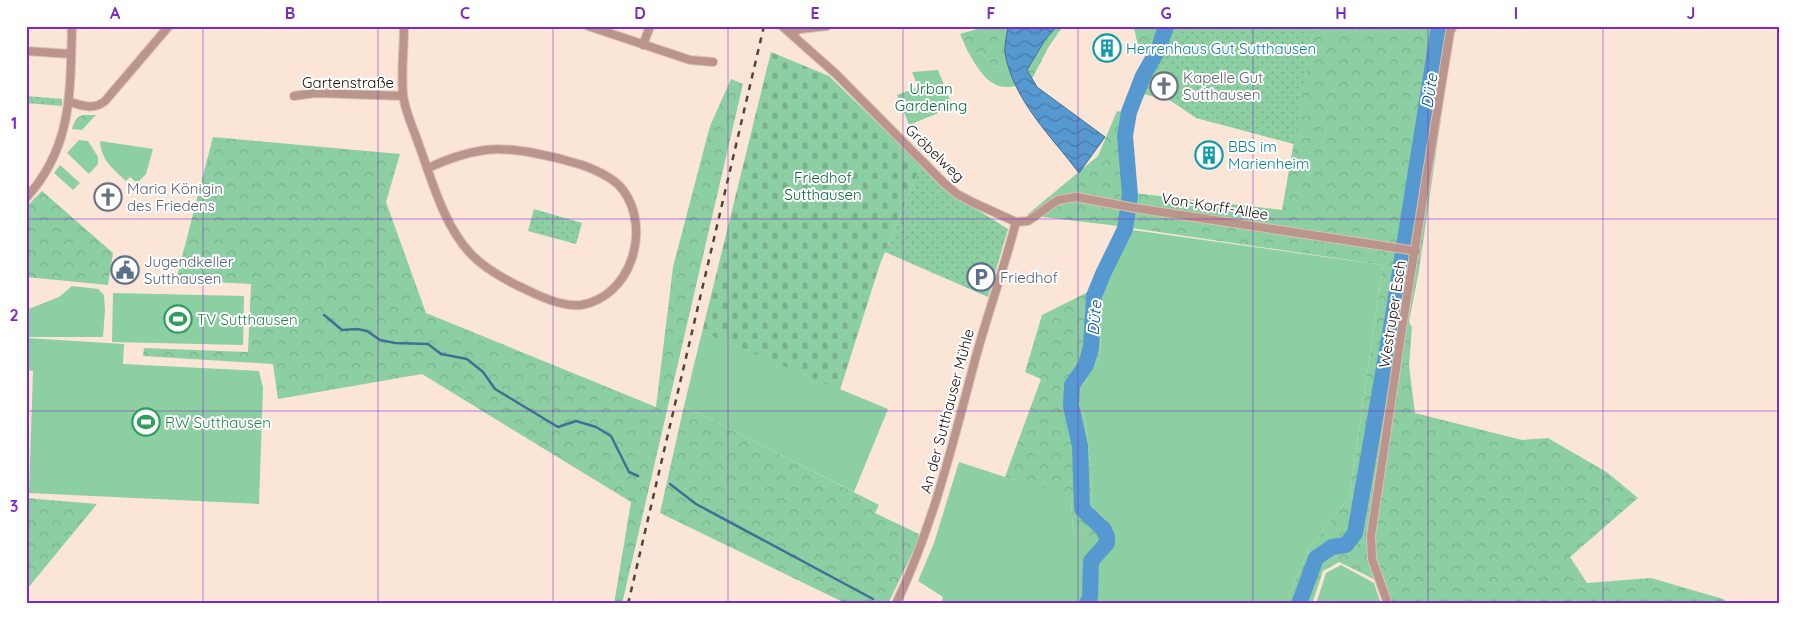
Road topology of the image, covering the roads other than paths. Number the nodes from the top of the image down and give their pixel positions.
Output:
1 (72, 26) edge
2 (170, 26) edge
3 (404, 26) edge
4 (588, 26) edge
5 (650, 26) edge
6 (782, 26) edge
7 (827, 26) edge
8 (1453, 26) edge
9 (791, 32) junction
10 (643, 45) junction
11 (26, 51) edge
12 (71, 54) junction
13 (714, 62) dead end
14 (294, 96) dead end
15 (403, 96) junction
16 (70, 102) junction
17 (428, 168) junction
18 (30, 189) edge
19 (26, 198) edge
20 (1016, 222) junction
21 (1412, 250) junction
22 (896, 604) edge
23 (1388, 604) edge

1 - 12 street
2 - 16 street
3 - 15 street, Gartenstraße
4 - 10 street
5 - 10 street
6 - 9 street, Gröbelweg
7 - 9 street
8 - 21 street, Westruper Esch
9 - 20 street, Gröbelweg
10 - 13 street
11 - 12 street
12 - 16 street
14 - 15 street, Gartenstraße
15 - 17 street, Gartenstraße
16 - 18 street
17 - 17 street, Gartenstraße
18 - 19 street
20 - 21 street, Von-Korff-Allee
20 - 22 street, An der Sutthauser Mühle
21 - 23 street, Westruper Esch

